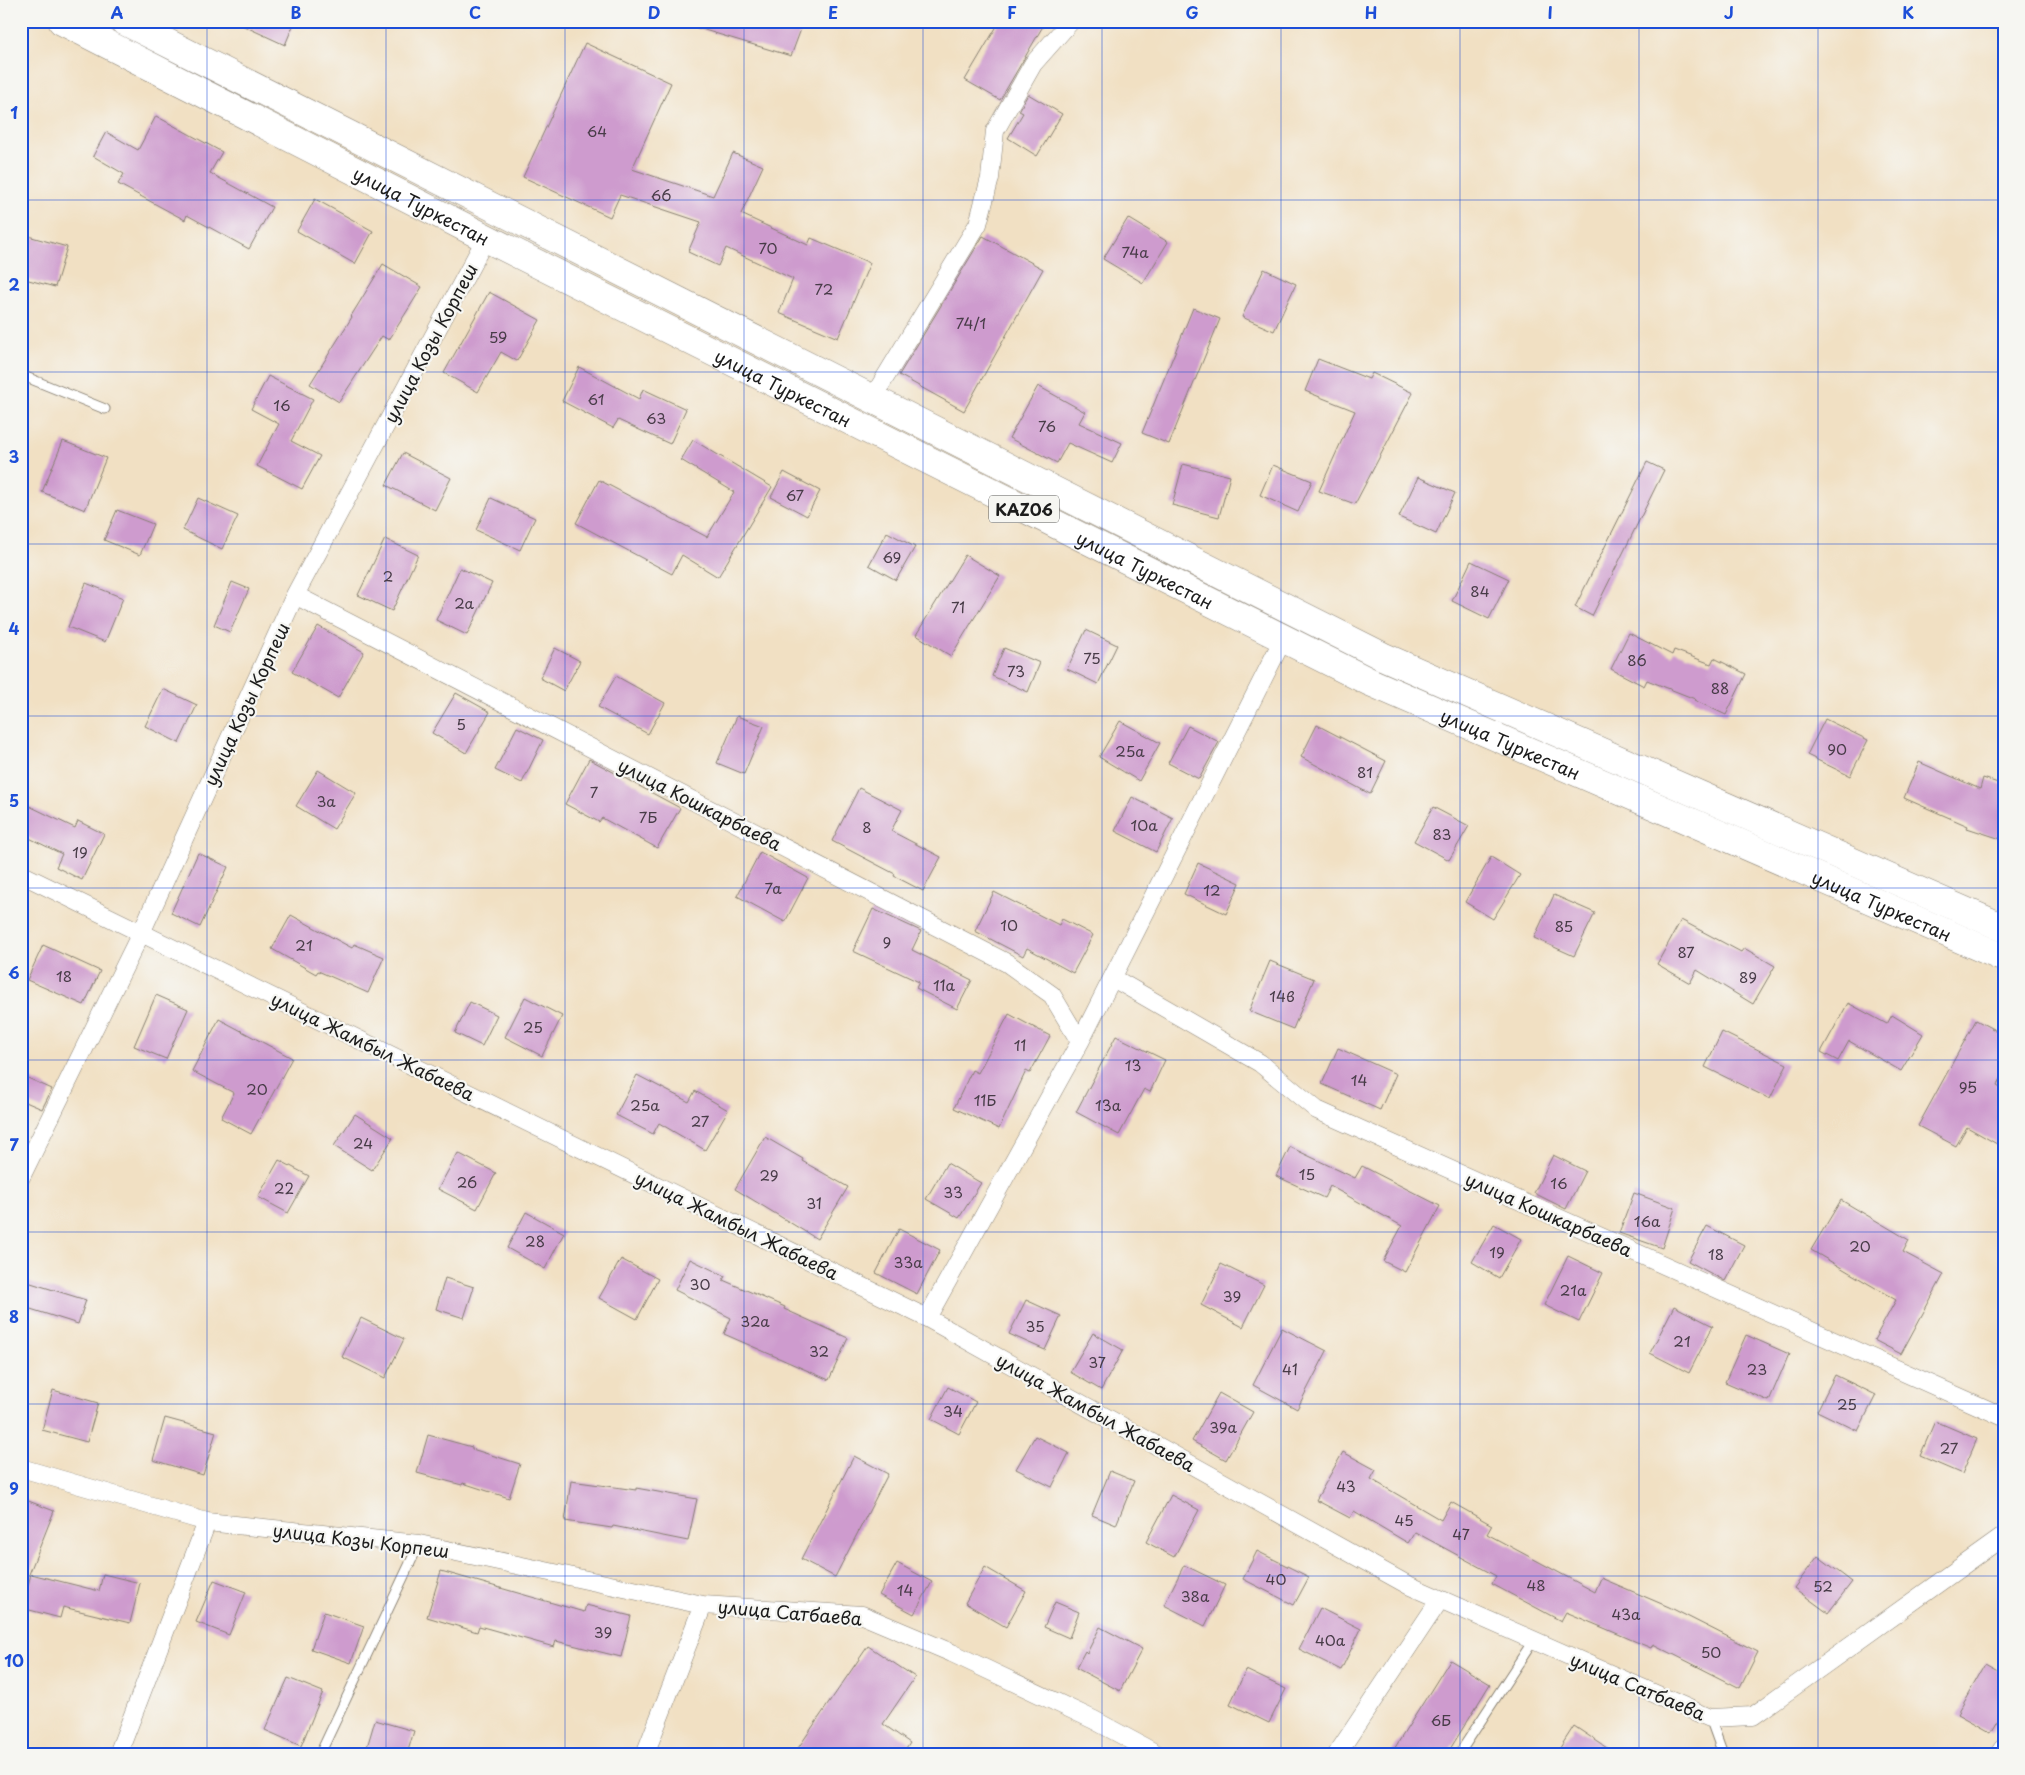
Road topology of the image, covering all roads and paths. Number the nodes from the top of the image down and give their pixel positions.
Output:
1 (62, 21) edge
2 (124, 21) edge
3 (1071, 21) edge
4 (486, 238) junction
5 (21, 376) edge
6 (872, 399) junction
7 (105, 409) dead end
8 (296, 595) junction
9 (1283, 639) junction
10 (1382, 656) junction
11 (1370, 682) junction
12 (21, 874) edge
13 (2004, 928) edge
14 (141, 933) junction
15 (2004, 958) edge
16 (1112, 978) junction
17 (1080, 1042) junction
18 (21, 1177) edge
19 (927, 1318) junction
20 (2004, 1417) edge
21 (21, 1468) edge
22 (207, 1522) junction
23 (2004, 1536) edge
24 (419, 1544) junction
25 (1439, 1601) junction
26 (703, 1605) junction
27 (1532, 1641) junction
28 (1710, 1718) junction
29 (2004, 1748) edge
30 (118, 1754) edge
31 (320, 1754) edge
32 (645, 1754) edge
33 (1157, 1754) edge
34 (1337, 1754) edge
35 (1459, 1754) edge
36 (1723, 1754) edge
37 (2000, 1754) edge

1 - 4 highway, улица Туркестан / KАZ06
2 - 6 highway, улица Туркестан / KАZ06
3 - 6 street
4 - 8 street, улица Козы Корпеш
4 - 9 highway, улица Туркестан / KАZ06
5 - 7 lane
6 - 10 highway, улица Туркестан / KАZ06
8 - 14 street, улица Козы Корпеш
8 - 17 street, улица Кошкарбаева
9 - 11 highway, улица Туркестан / KАZ06
9 - 16 street
10 - 11 highway
10 - 13 highway, улица Туркестан / KАZ06
11 - 15 highway, улица Туркестан / KАZ06
12 - 14 street, улица Жамбыл Жабаева
14 - 18 street, улица Козы Корпеш
14 - 19 street, улица Жамбыл Жабаева
16 - 17 street
16 - 20 street, улица Кошкарбаева
17 - 19 street
19 - 25 street, улица Жамбыл Жабаева
21 - 22 street, улица Козы Корпеш
22 - 24 street, улица Козы Корпеш
22 - 30 street
23 - 28 street, улица Сатбаева
24 - 26 street, улица Козы Корпеш
24 - 31 lane
25 - 27 street, улица Сатбаева
25 - 34 street
26 - 32 street, улица Сатбаева
26 - 33 street, улица Сатбаева
27 - 28 street, улица Сатбаева
27 - 35 lane
28 - 36 lane
29 - 37 street

